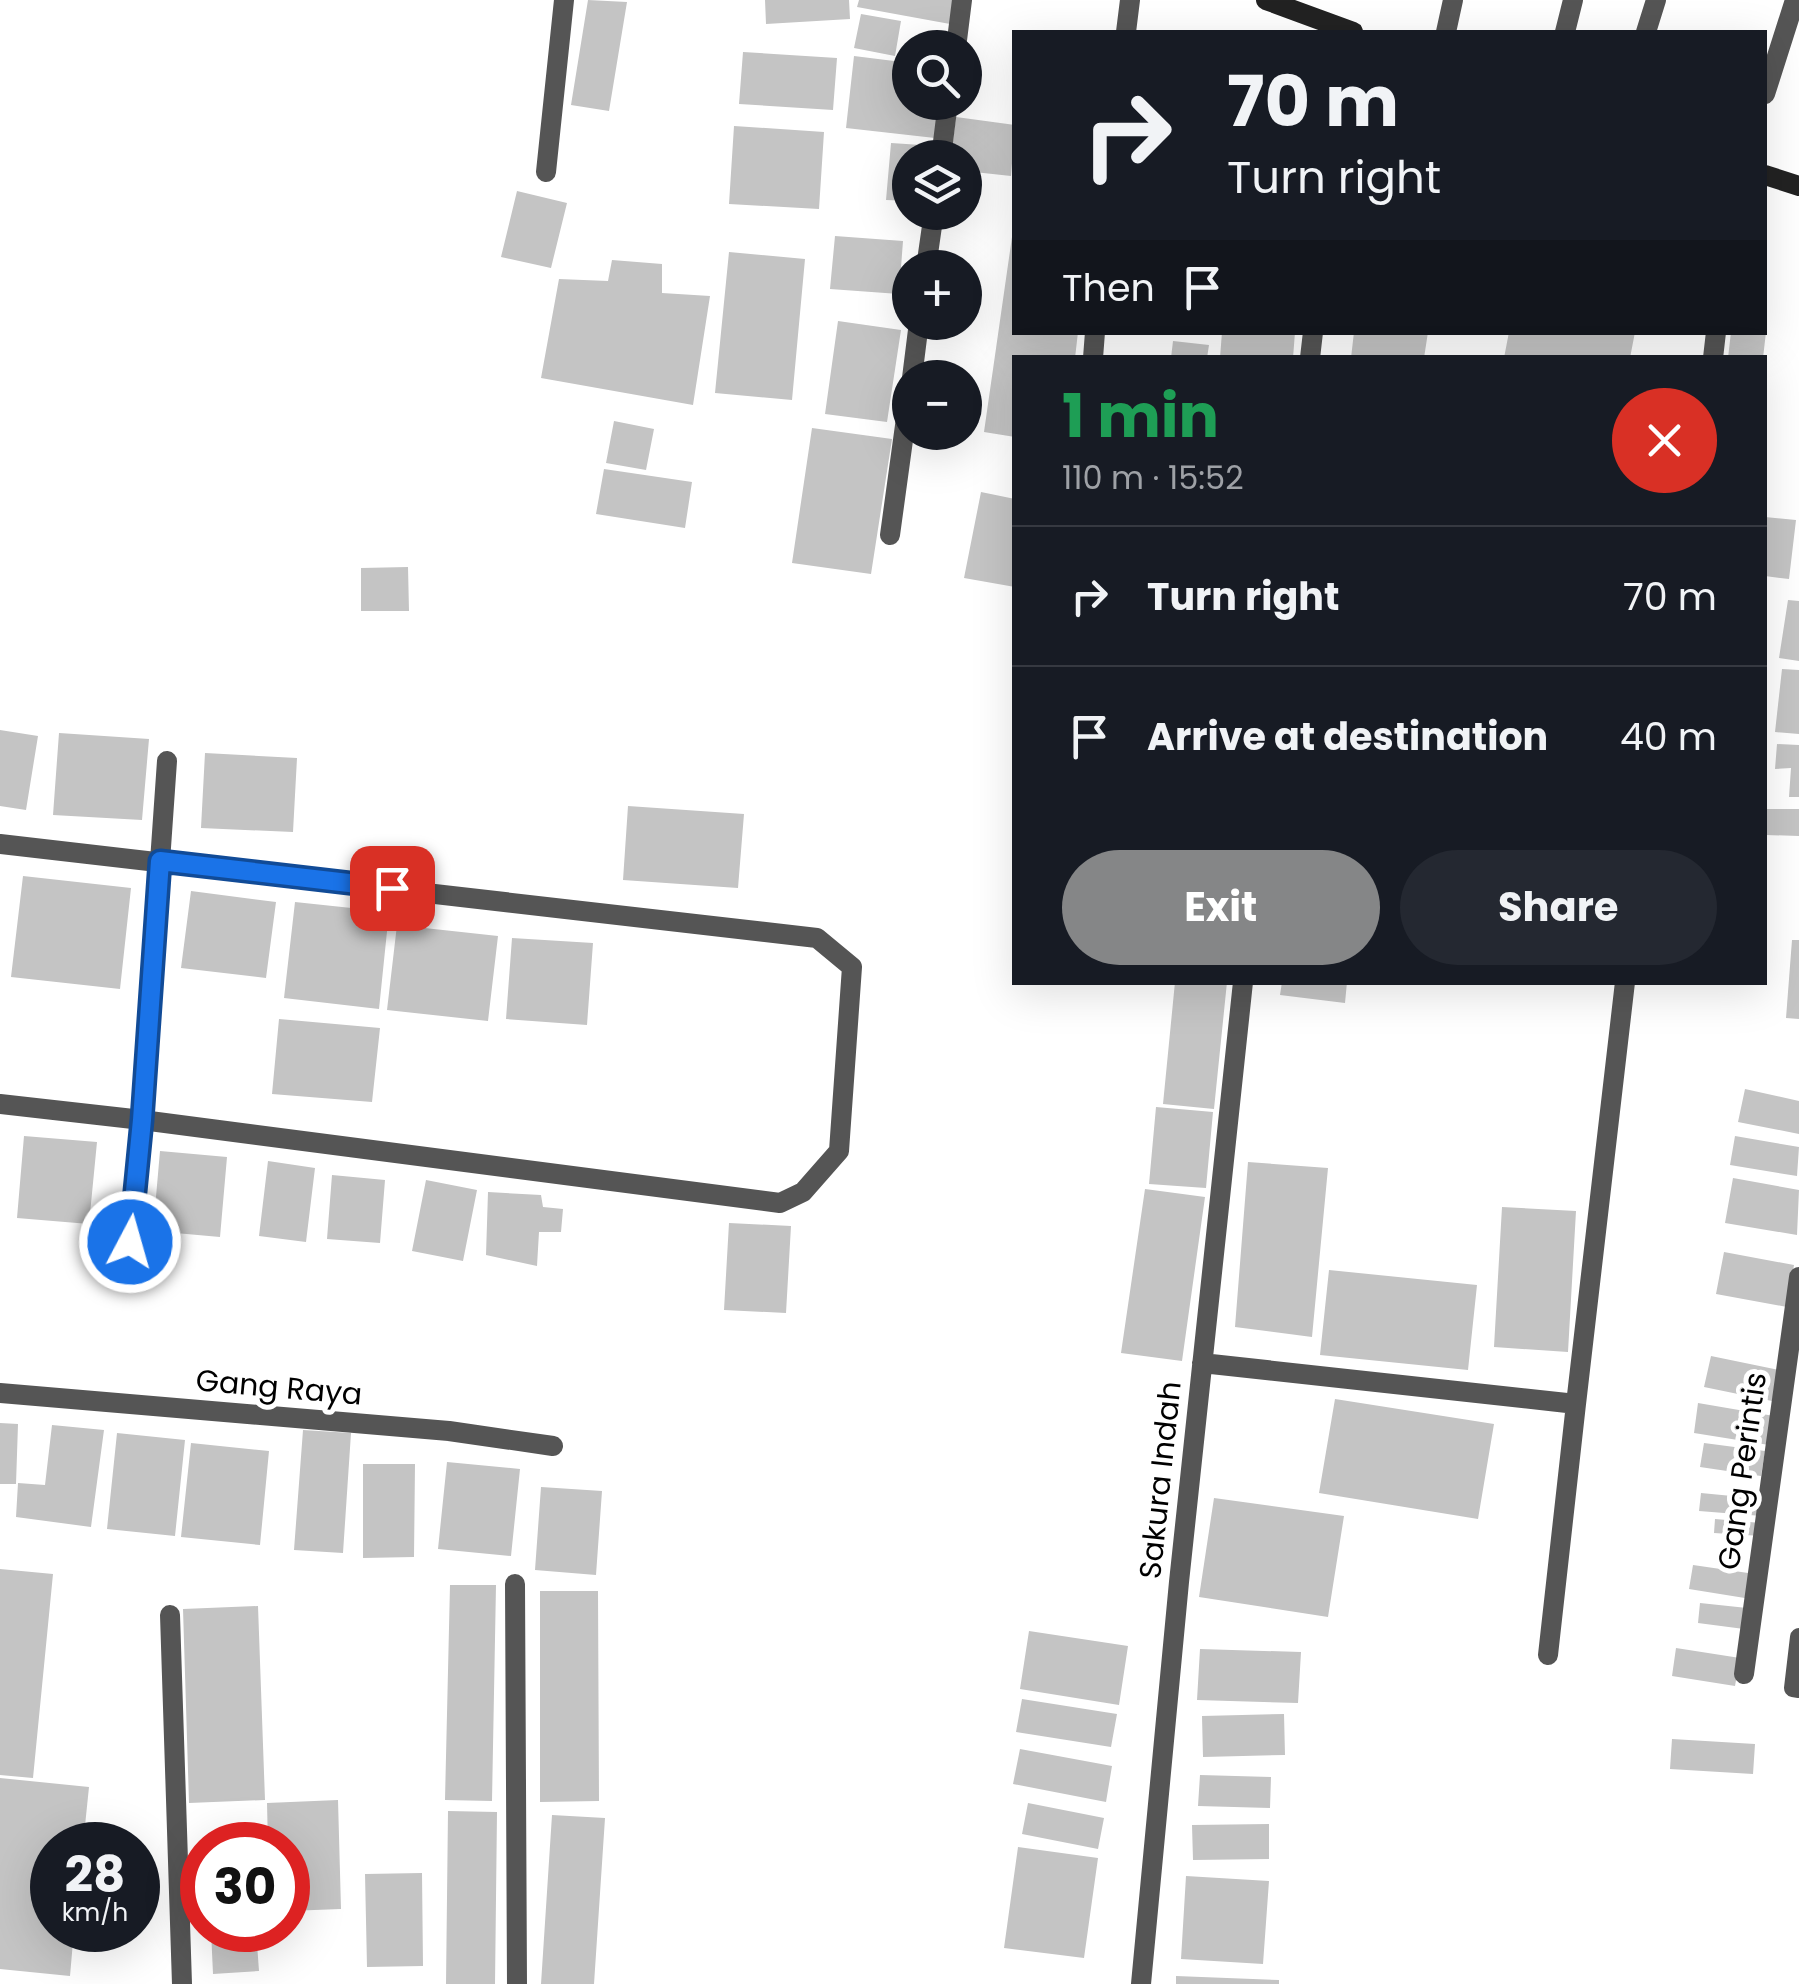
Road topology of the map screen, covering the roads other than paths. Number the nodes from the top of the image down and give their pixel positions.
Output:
1 (564, 0) edge
2 (962, 0) edge
3 (1130, 0) edge
4 (1266, 0) edge
5 (1454, 0) edge
6 (1573, 0) edge
7 (1656, 0) edge
8 (1795, 0) edge
9 (958, 30) edge
10 (1126, 30) edge
11 (1343, 30) edge
12 (1446, 30) edge
13 (1566, 30) edge
14 (1647, 30) edge
15 (1767, 88) edge
16 (546, 172) dead end
17 (1767, 175) edge
18 (1799, 186) edge
19 (902, 450) edge
20 (890, 535) dead end
21 (167, 761) dead end
22 (0, 844) edge
23 (160, 861) junction
24 (1243, 985) edge
25 (1624, 985) edge
26 (0, 1104) edge
27 (142, 1120) junction
28 (130, 1242) dead end
29 (1799, 1277) edge
30 (1202, 1363) junction
31 (0, 1393) edge
32 (1576, 1404) junction
33 (553, 1446) dead end
34 (515, 1584) dead end
35 (170, 1615) dead end
36 (1799, 1637) edge
37 (1548, 1655) dead end
38 (1744, 1674) dead end
39 (1799, 1690) edge
40 (182, 1984) edge
41 (516, 1984) edge
42 (1141, 1984) edge

1 - 16 street
2 - 9 street
3 - 10 street
4 - 11 main road
5 - 12 street
6 - 13 street
7 - 14 street
8 - 15 street
17 - 18 main road
19 - 20 street
21 - 23 street
22 - 23 street
23 - 27 street
23 - 27 street
24 - 30 street, Sakura Indah
25 - 32 street
26 - 27 street
27 - 28 street
29 - 38 street, Gang Perintis
30 - 32 street
30 - 42 street, Sakura Indah
31 - 33 street, Gang Raya
32 - 37 street
34 - 41 street
35 - 40 street
36 - 39 lane

